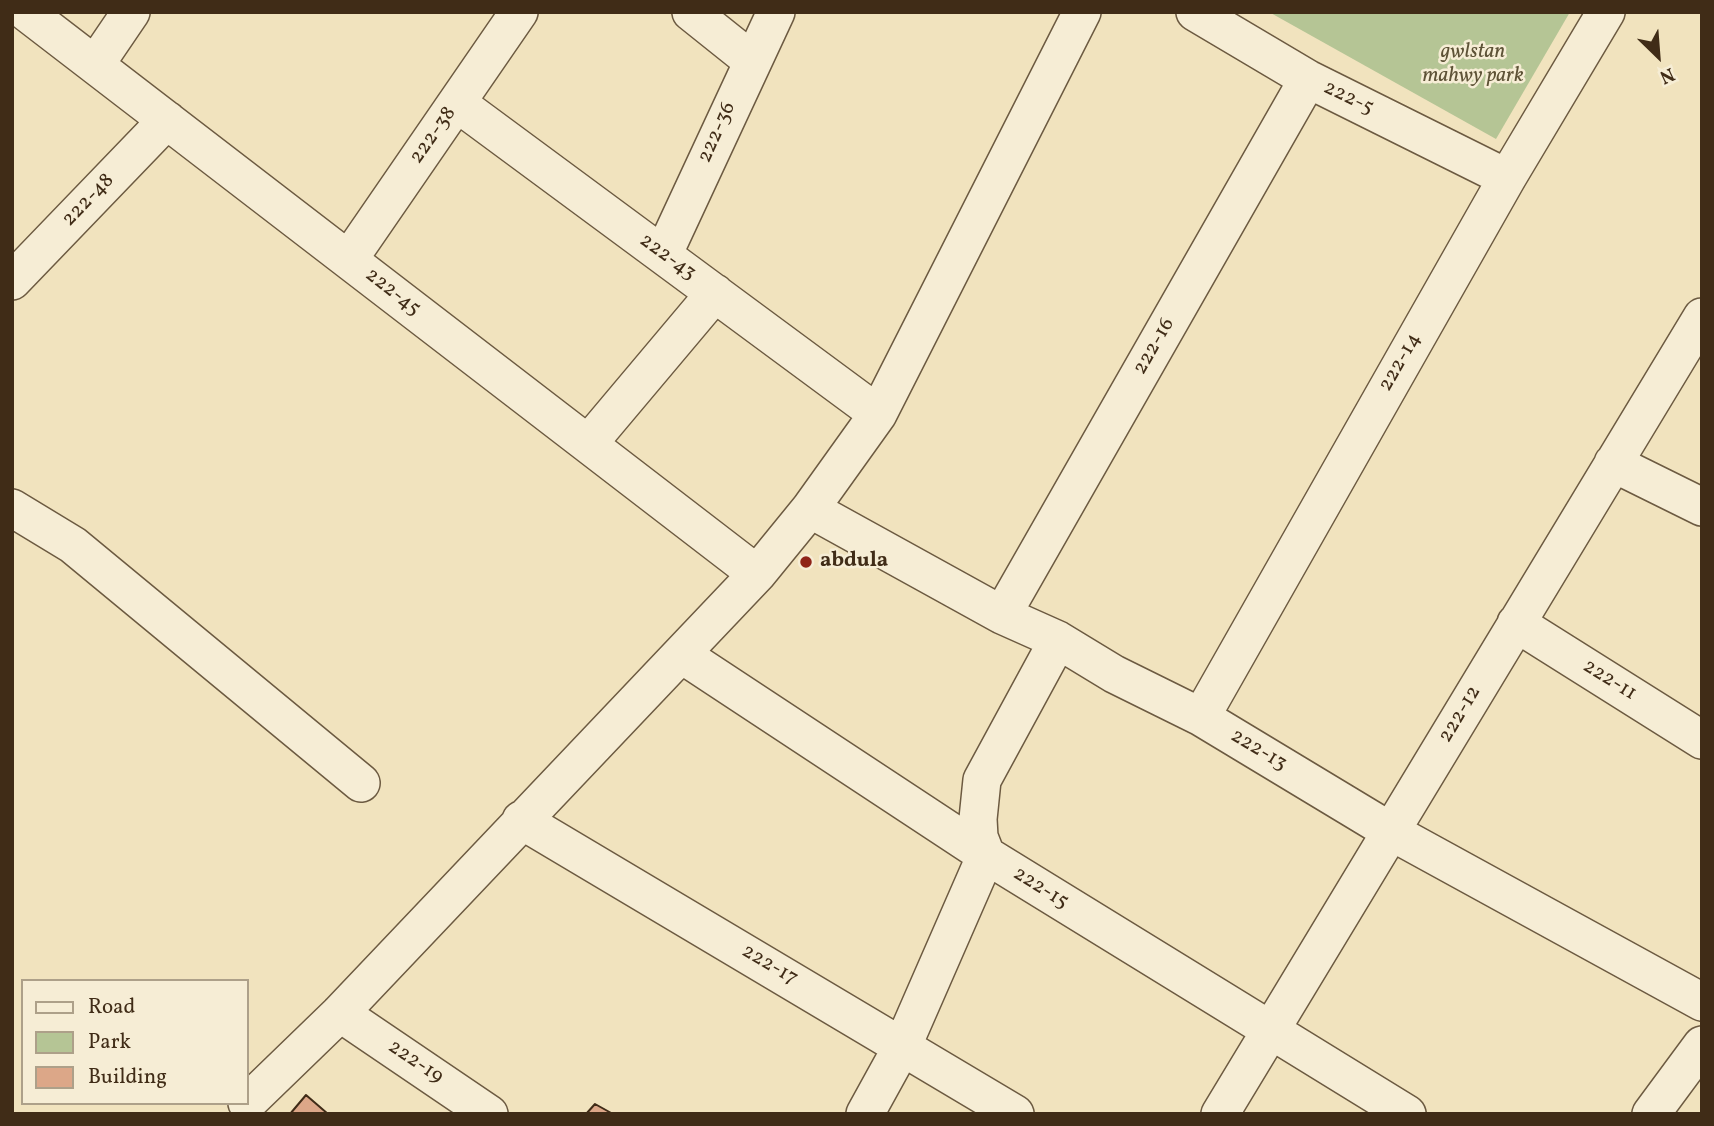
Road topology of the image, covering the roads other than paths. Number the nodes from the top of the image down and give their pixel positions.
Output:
1 (26, 12) edge
2 (131, 12) edge
3 (519, 12) edge
4 (691, 12) edge
5 (776, 12) edge
6 (1082, 12) edge
7 (1195, 12) edge
8 (1606, 12) edge
9 (751, 60) junction
10 (95, 65) junction
11 (1308, 79) junction
12 (457, 103) junction
13 (167, 120) junction
14 (1507, 177) junction
15 (663, 255) junction
16 (349, 259) junction
17 (12, 281) edge
18 (715, 293) junction
19 (1702, 317) edge
20 (878, 414) junction
21 (587, 444) junction
22 (1614, 463) junction
23 (1702, 507) edge
24 (12, 508) edge
25 (810, 509) junction
26 (757, 574) junction
27 (1002, 615) junction
28 (1517, 623) junction
29 (1058, 640) junction
30 (681, 654) junction
31 (1201, 717) junction
32 (1702, 740) edge
33 (361, 783) dead end
34 (521, 821) junction
35 (1390, 831) junction
36 (986, 855) junction
37 (1702, 1002) edge
38 (340, 1013) junction
39 (1269, 1032) junction
40 (903, 1045) junction
41 (1702, 1045) edge
42 (248, 1101) edge
43 (1661, 1111) edge
44 (489, 1114) edge
45 (865, 1114) edge
46 (1015, 1114) edge
47 (1220, 1114) edge
48 (1407, 1114) edge

1 - 10 street, 222-45
2 - 10 street
3 - 12 street, 222-38
4 - 9 street
5 - 9 street, 222-36
6 - 20 street
7 - 11 street, 222-5
8 - 14 street, 222-14
9 - 15 street, 222-36
10 - 13 street, 222-45
11 - 14 street, 222-5
11 - 27 street, 222-16
12 - 15 street, 222-43
12 - 16 street, 222-38
13 - 16 street, 222-45
13 - 17 street, 222-48
14 - 31 street, 222-14
15 - 18 street, 222-43
16 - 21 street, 222-45
18 - 20 street, 222-43
18 - 21 street
19 - 22 street, 222-12
20 - 25 street
21 - 26 street, 222-45
22 - 23 street
22 - 28 street, 222-12
24 - 33 street
25 - 26 street
25 - 27 street, 222-13
26 - 30 street
27 - 29 street, 222-13
28 - 32 street, 222-11
28 - 35 street, 222-12
29 - 31 street, 222-13
29 - 36 street
30 - 34 street
30 - 36 street, 222-15
31 - 35 street, 222-13
34 - 38 street
34 - 40 street, 222-17
35 - 37 street, 222-13
35 - 39 street, 222-12
36 - 39 street, 222-15
36 - 40 street
38 - 42 street
38 - 44 street, 222-19
39 - 47 street, 222-12
39 - 48 street, 222-15
40 - 45 street
40 - 46 street, 222-17
41 - 43 street

